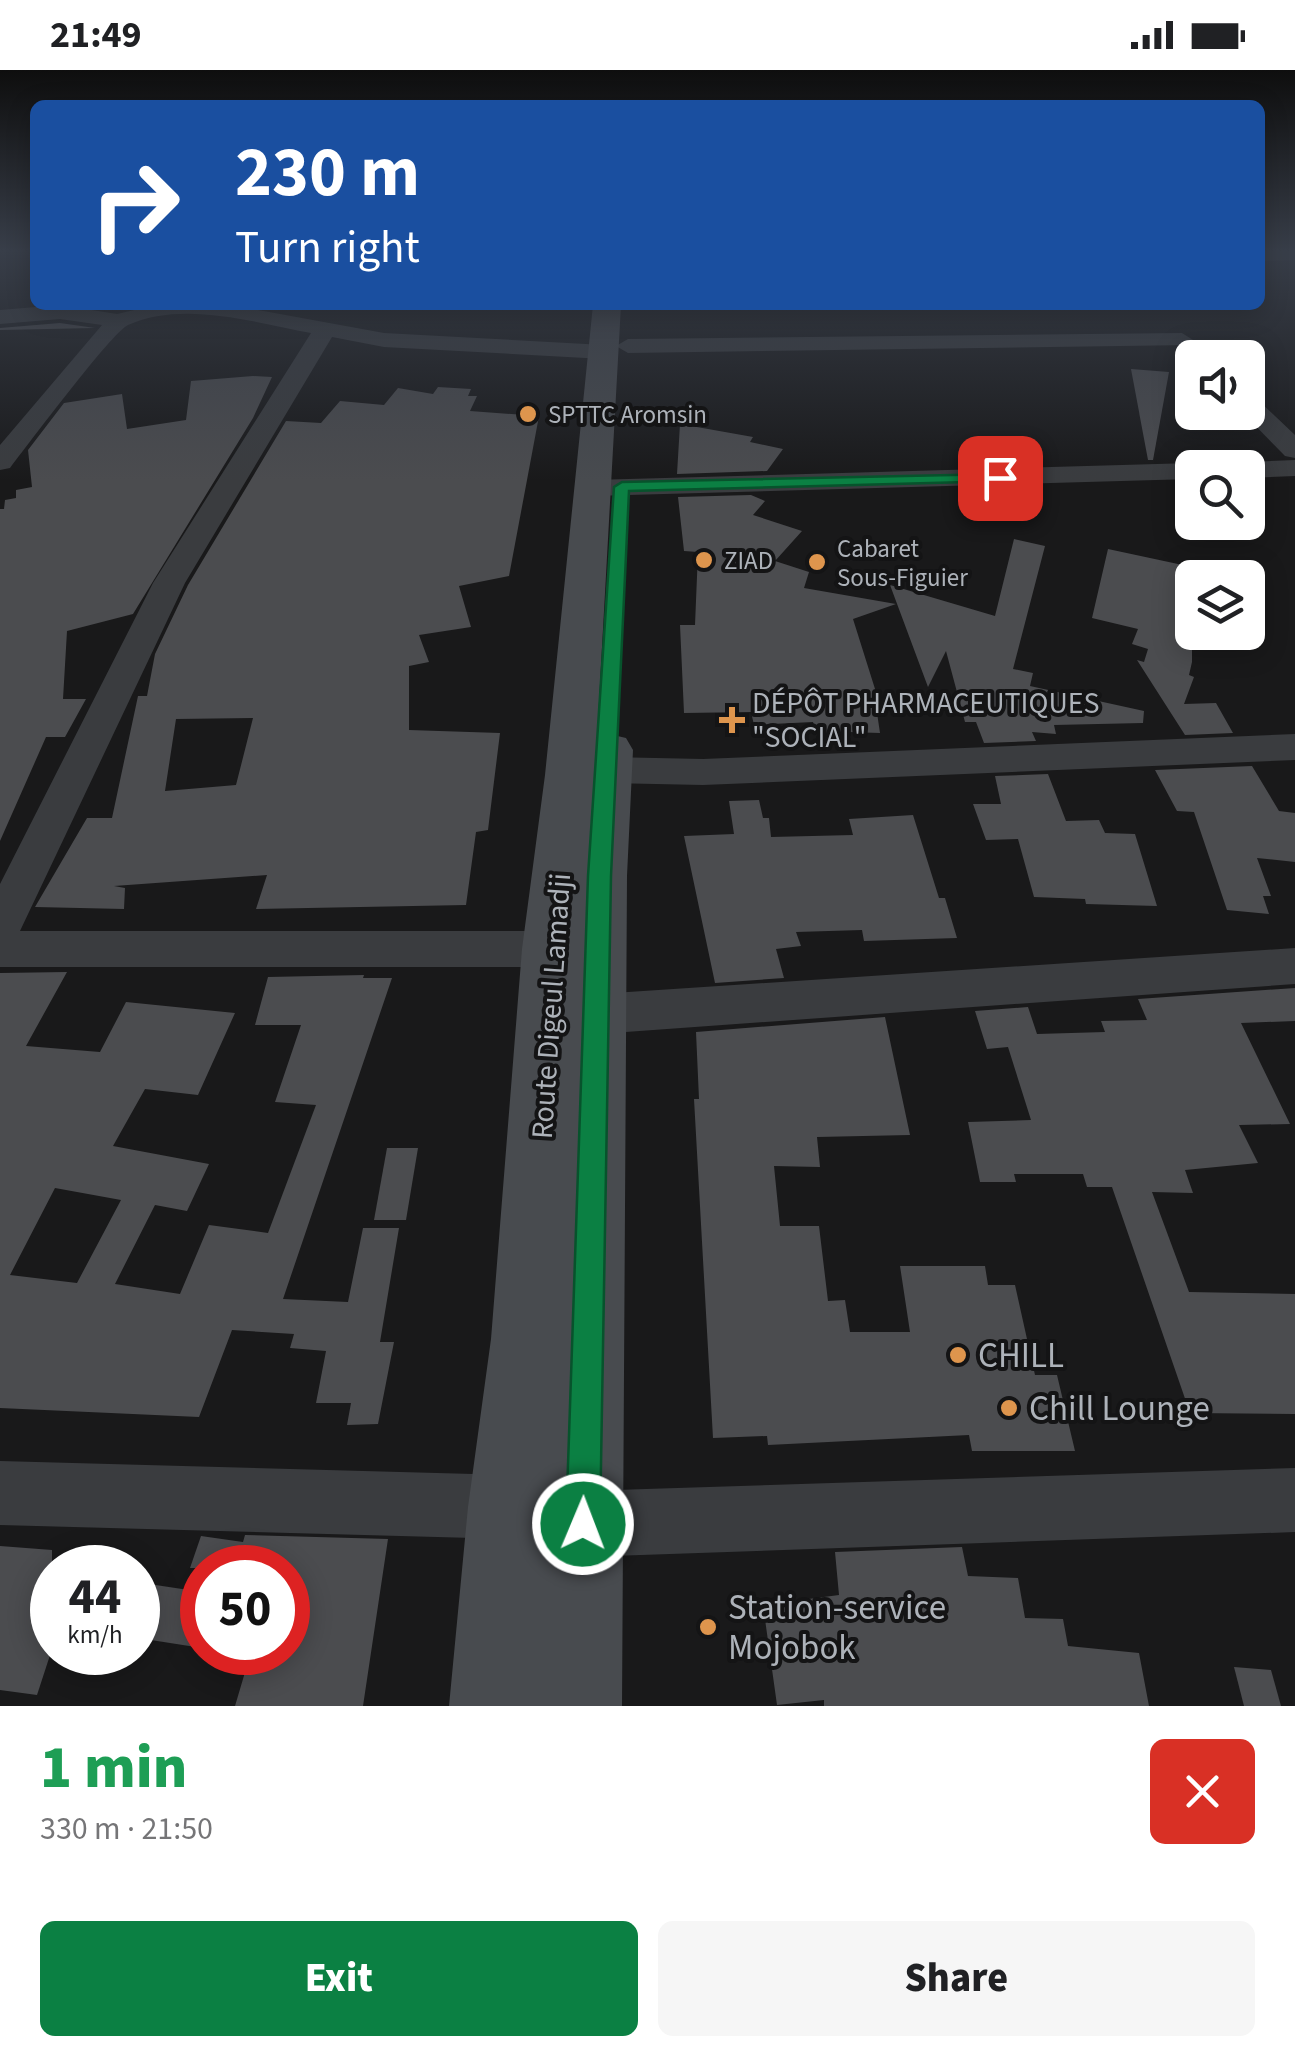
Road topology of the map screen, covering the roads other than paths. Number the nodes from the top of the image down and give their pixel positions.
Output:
1 (110, 328) edge
2 (308, 328) edge
3 (608, 328) edge
4 (618, 328) edge
5 (676, 328) edge
6 (1171, 328) edge
7 (324, 332) junction
8 (1182, 340) joint
9 (1265, 421) edge
10 (1295, 450) edge
11 (0, 462) edge
12 (1295, 468) edge
13 (1265, 469) edge
14 (1175, 472) edge
15 (607, 487) junction
16 (1295, 748) edge
17 (608, 770) junction
18 (0, 927) edge
19 (0, 949) edge
20 (551, 949) junction
21 (1295, 966) edge
22 (598, 1014) junction
23 (0, 1493) edge
24 (1295, 1500) edge
25 (510, 1507) junction
26 (583, 1524) junction
27 (495, 1706) edge
28 (576, 1706) edge

1 - 11 street
2 - 7 street
3 - 7 street
4 - 15 main road, Route Digeul Lamadji
5 - 8 street
6 - 8 street
7 - 18 street
9 - 10 street
12 - 13 street
14 - 15 street
15 - 17 main road
15 - 20 main road, Route Digeul Lamadji
16 - 17 street
17 - 22 main road
19 - 20 street
20 - 25 main road, Route Digeul Lamadji
21 - 22 street
22 - 26 main road
23 - 25 street
24 - 26 street
25 - 26 street
25 - 27 main road, Route Digeul Lamadji
26 - 28 main road

